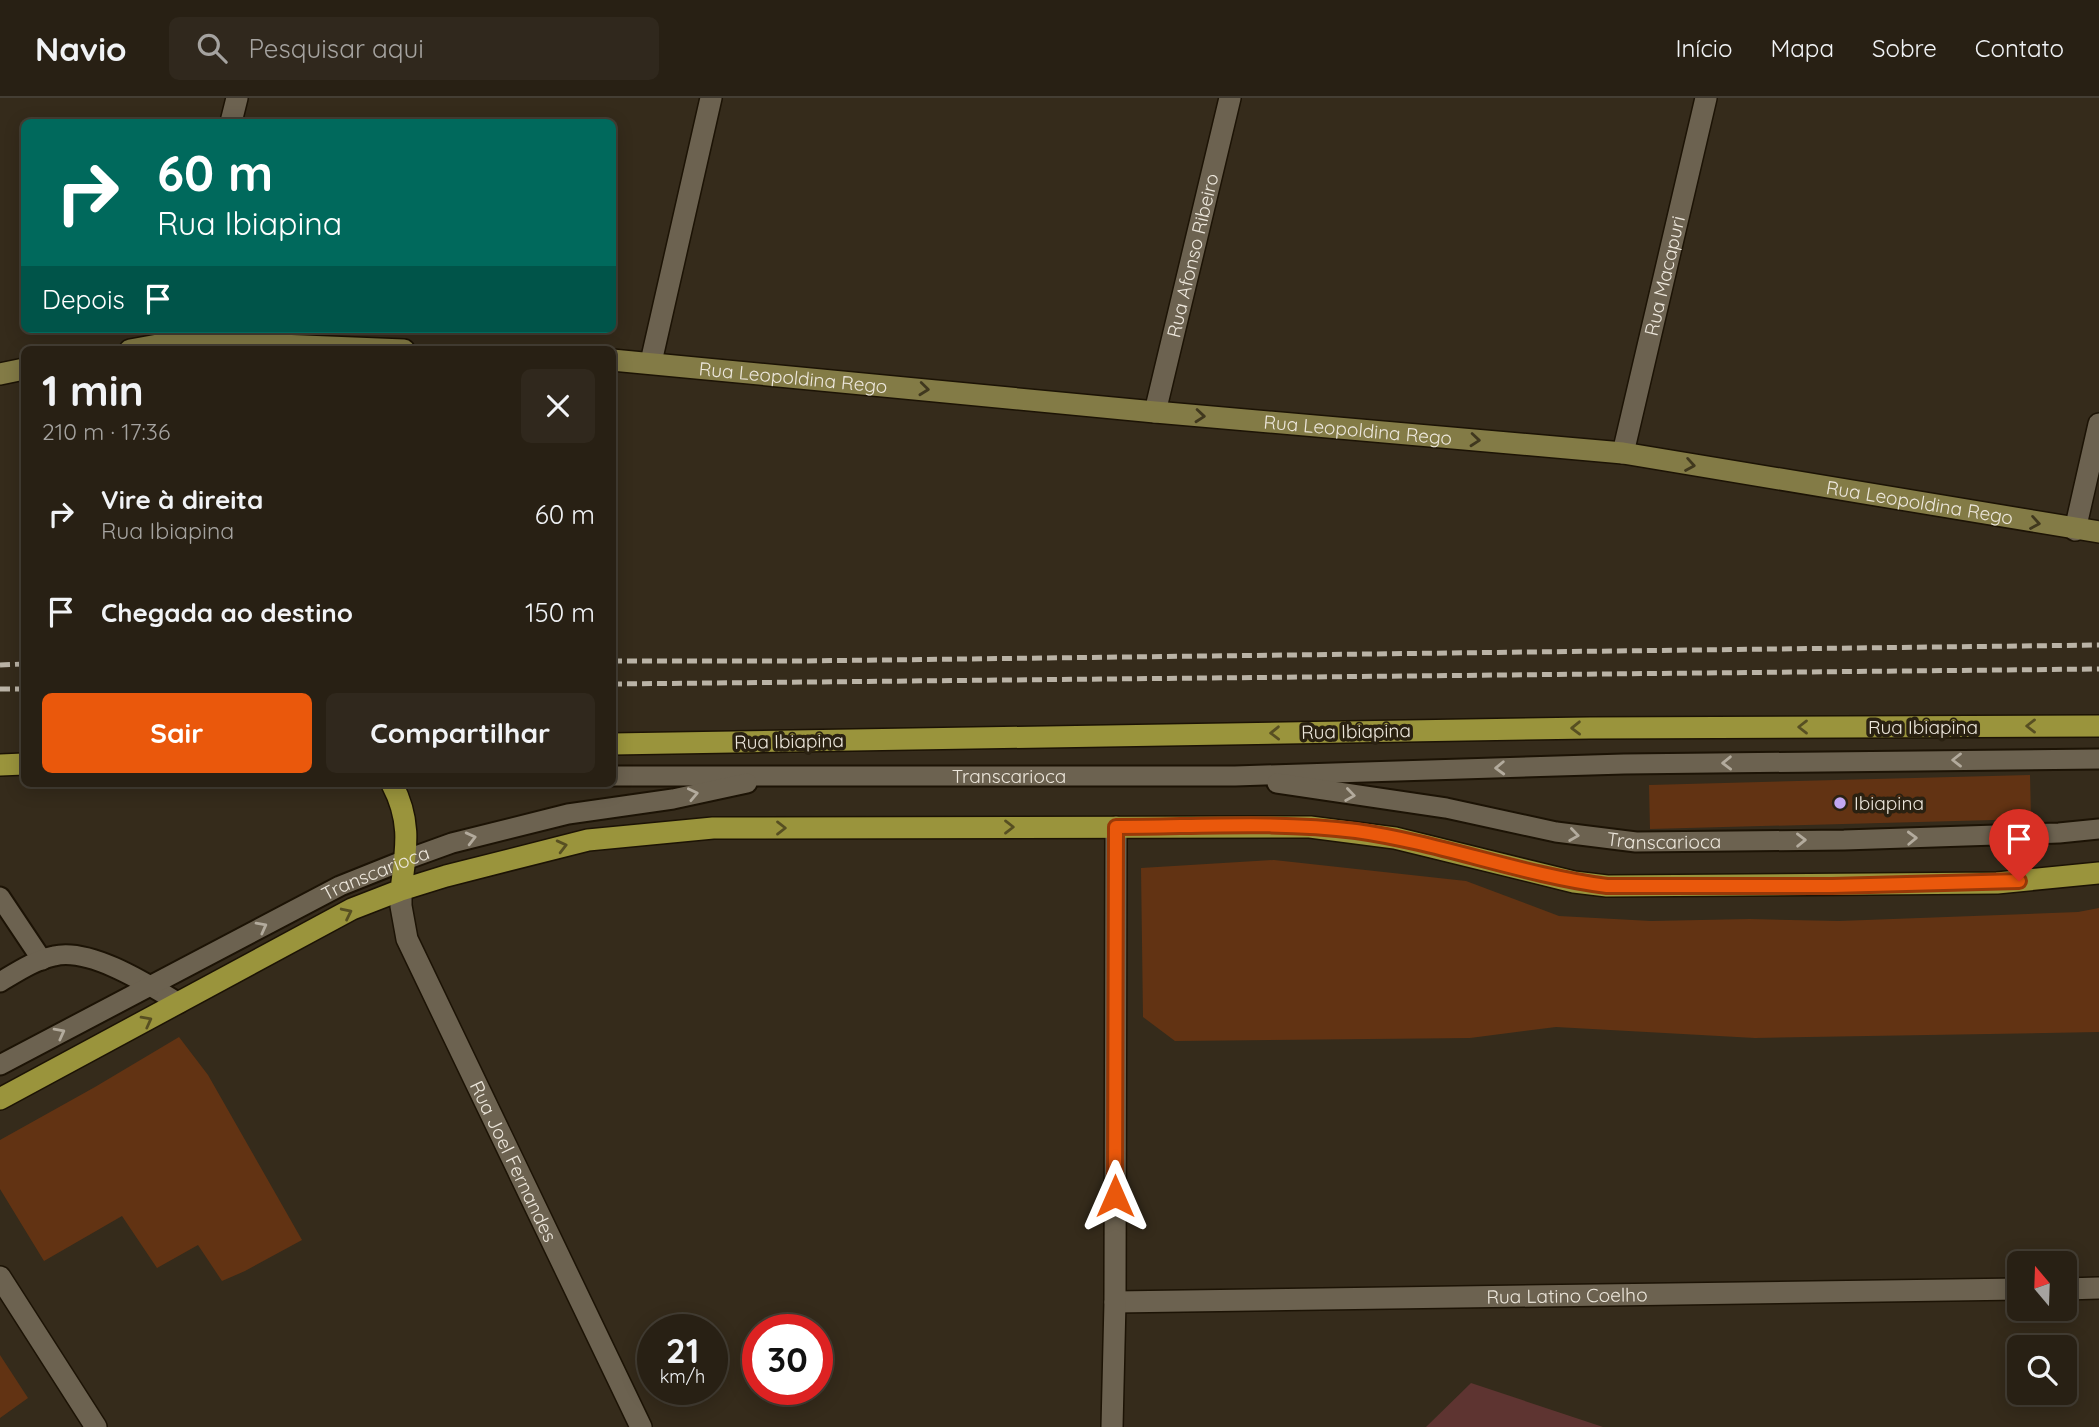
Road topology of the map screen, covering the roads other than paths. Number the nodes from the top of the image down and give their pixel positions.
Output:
1 (237, 98) edge
2 (711, 98) edge
3 (1230, 98) edge
4 (1706, 98) edge
5 (232, 119) edge
6 (181, 335) edge
7 (144, 346) edge
8 (345, 346) edge
9 (616, 360) edge
10 (651, 362) junction
11 (21, 370) edge
12 (0, 374) edge
13 (1155, 412) junction
14 (2099, 424) edge
15 (1622, 453) junction
16 (2075, 530) junction
17 (2099, 532) edge
18 (2099, 726) edge
19 (616, 744) edge
20 (2099, 759) edge
21 (21, 764) edge
22 (0, 765) edge
23 (785, 775) junction
24 (616, 776) edge
25 (1235, 776) junction
26 (394, 787) edge
27 (1116, 827) junction
28 (2099, 829) edge
29 (405, 860) junction
30 (2099, 873) edge
31 (401, 890) junction
32 (0, 897) edge
33 (42, 960) junction
34 (0, 982) edge
35 (150, 986) junction
36 (179, 1003) junction
37 (0, 1065) edge
38 (0, 1099) edge
39 (0, 1277) edge
40 (2099, 1288) edge
41 (2007, 1289) edge
42 (2077, 1289) edge
43 (1115, 1301) junction
44 (96, 1427) edge
45 (640, 1427) edge
46 (1112, 1427) edge

1 - 5 street
2 - 10 street
3 - 13 street, Rua Afonso Ribeiro
4 - 15 street, Rua Macapuri
6 - 7 main road
6 - 8 main road
9 - 10 main road, Rua Leopoldina Rego
10 -> 13 main road, Rua Leopoldina Rego
11 - 12 main road
13 -> 15 main road, Rua Leopoldina Rego
14 - 16 street
15 -> 16 main road, Rua Leopoldina Rego
16 - 17 main road, Rua Leopoldina Rego
18 -> 19 main road, Rua Ibiapina
20 -> 25 lane, Transcarioca
21 - 22 main road
23 - 24 lane, Transcarioca
23 - 25 lane, Transcarioca
29 -> 23 lane, Transcarioca
25 -> 28 lane, Transcarioca
26 - 29 main road
27 - 30 main road
31 -> 27 main road
27 - 43 street
29 - 31 main road
35 -> 29 lane, Transcarioca
36 -> 31 main road
31 - 45 street, Rua Joel Fernandes
32 - 33 lane
33 - 34 lane
33 - 35 lane
35 - 36 lane
37 -> 35 lane, Transcarioca
38 -> 36 main road
39 - 44 street
40 - 42 street
41 - 43 street, Rua Latino Coelho
43 - 46 street

